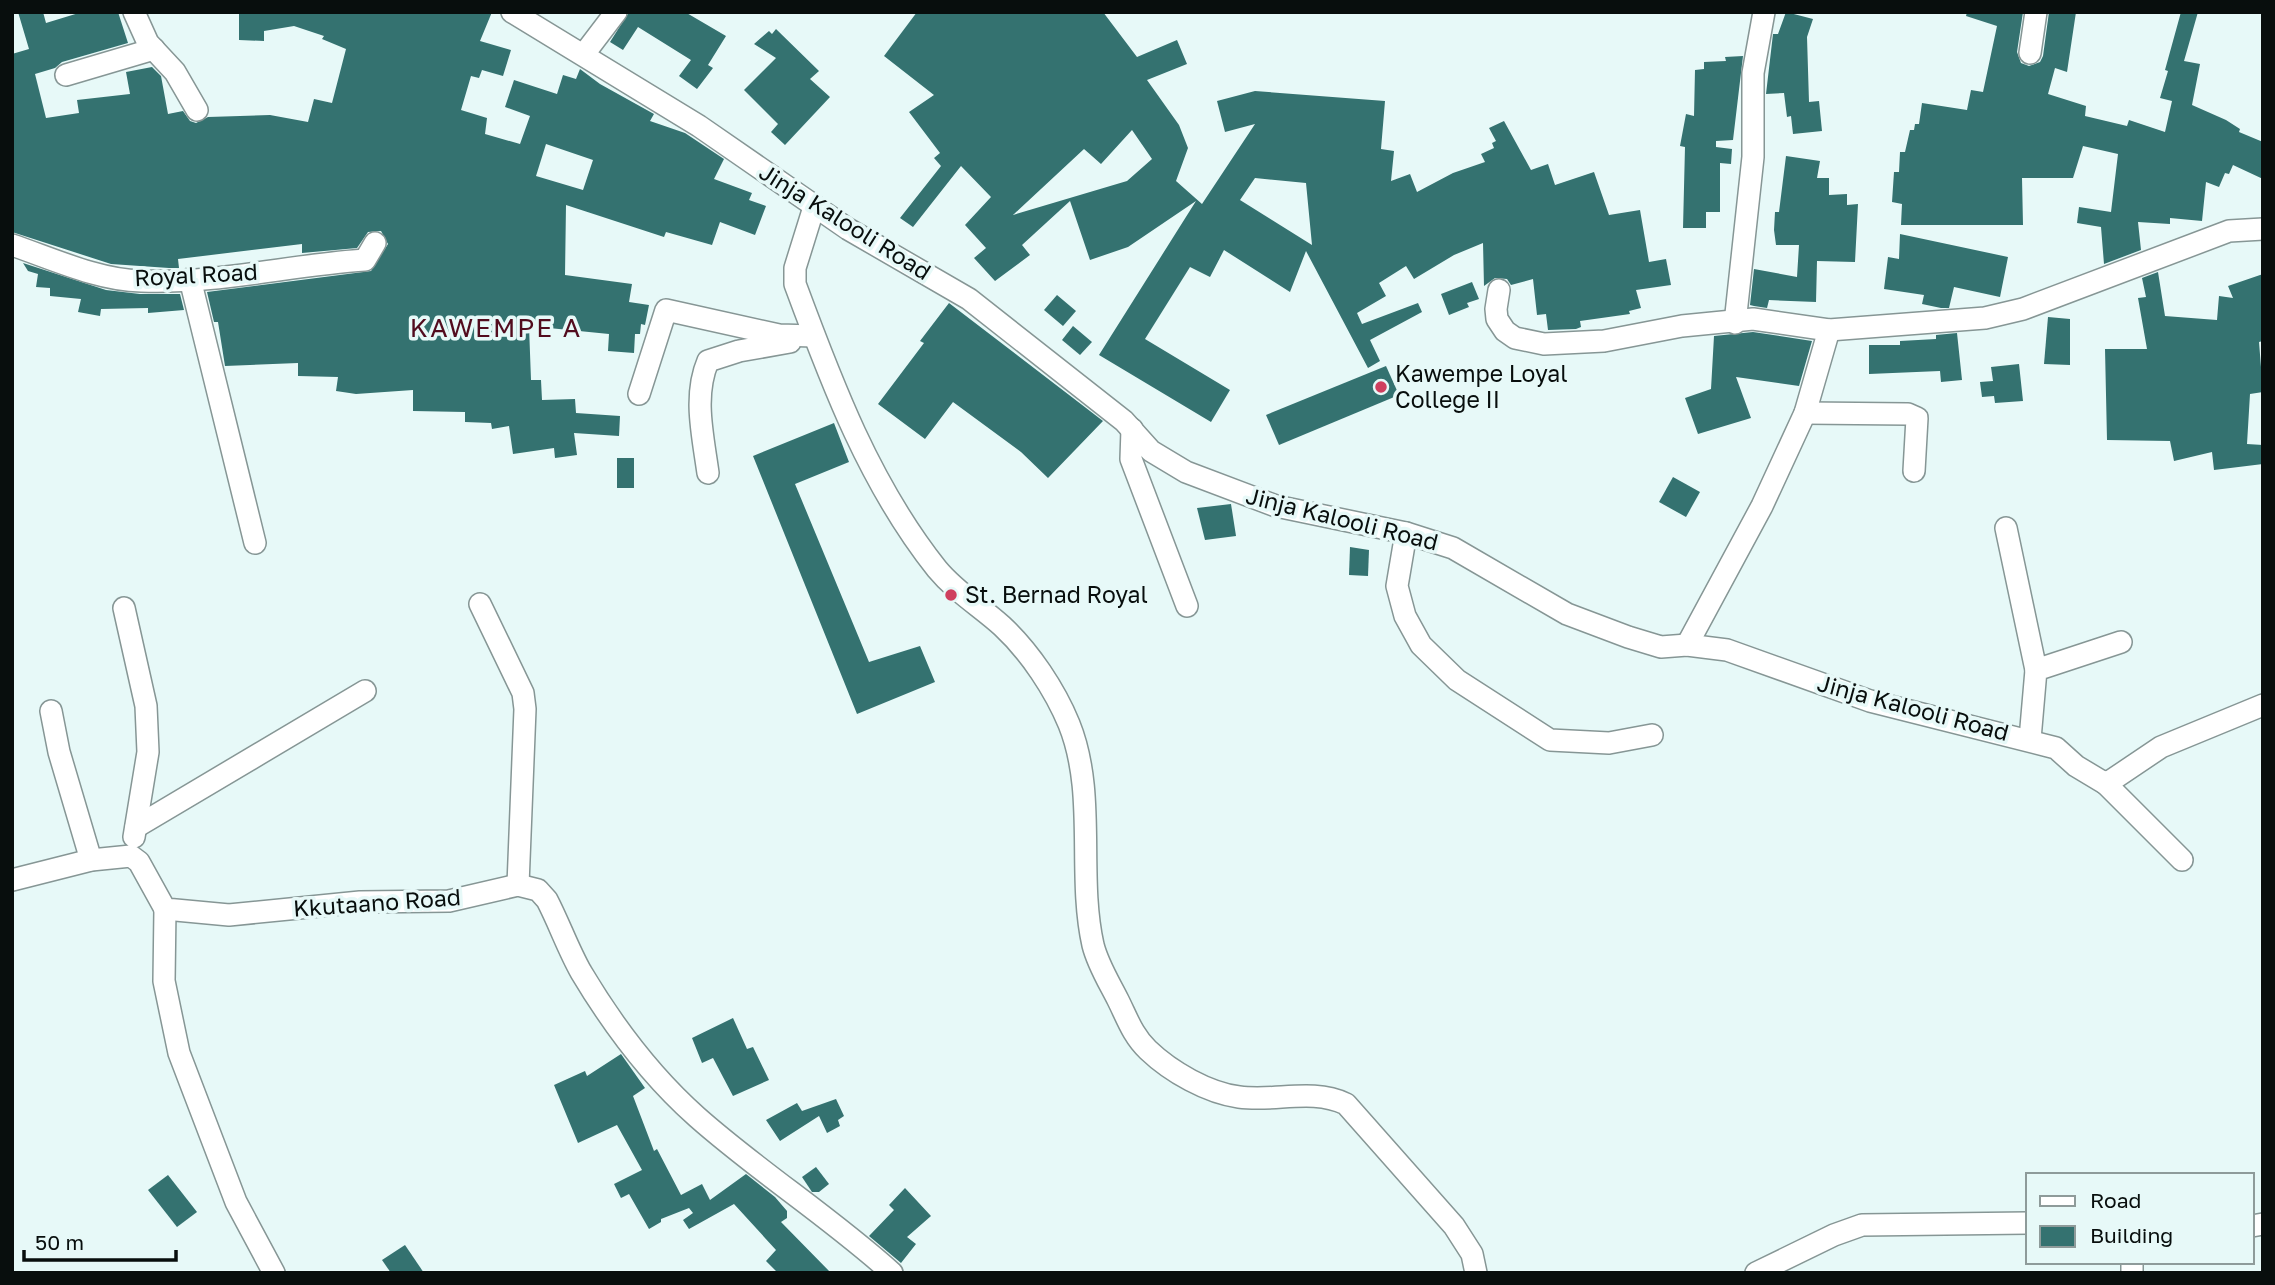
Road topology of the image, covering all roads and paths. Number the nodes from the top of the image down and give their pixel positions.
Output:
1 (134, 12) edge
2 (512, 12) edge
3 (616, 12) edge
4 (1764, 12) edge
5 (2036, 12) edge
6 (154, 49) junction
7 (2030, 53) dead end
8 (584, 54) junction
9 (66, 75) dead end
10 (197, 110) dead end
11 (814, 207) junction
12 (2263, 229) edge
13 (375, 243) dead end
14 (12, 245) edge
15 (190, 279) junction
16 (1499, 290) dead end
17 (1735, 323) junction
18 (1829, 330) junction
19 (805, 336) junction
20 (639, 394) dead end
21 (1805, 413) junction
22 (1132, 429) junction
23 (1914, 471) dead end
24 (708, 473) dead end
25 (2006, 528) dead end
26 (1406, 533) junction
27 (255, 542) dead end
28 (480, 604) dead end
29 (1187, 607) dead end
30 (124, 608) dead end
31 (2121, 642) dead end
32 (1687, 645) junction
33 (2036, 670) junction
34 (365, 691) dead end
35 (2263, 705) edge
36 (51, 711) dead end
37 (1652, 736) dead end
38 (2029, 739) junction
39 (2106, 784) junction
40 (136, 827) junction
41 (131, 856) junction
42 (91, 860) junction
43 (2182, 860) dead end
44 (12, 880) edge
45 (518, 884) junction
46 (165, 909) junction
47 (2026, 1223) edge
48 (274, 1273) edge
49 (892, 1273) edge
50 (1476, 1273) edge
51 (1756, 1273) edge

1 - 6 street
2 - 8 street, Jinja Kalooli Road
3 - 8 street
4 - 17 street
5 - 7 street
6 - 9 street
6 - 10 street
8 - 11 street, Jinja Kalooli Road
11 - 19 street
11 - 22 street, Jinja Kalooli Road
12 - 18 street
13 - 15 street, Royal Road
14 - 15 street, Royal Road
15 - 27 street
16 - 17 street
17 - 18 street
18 - 21 street
19 - 20 street
19 - 24 street
19 - 50 street
21 - 23 street
21 - 32 street
22 - 26 street, Jinja Kalooli Road
22 - 29 street
25 - 33 street
26 - 32 street, Jinja Kalooli Road
26 - 37 street
28 - 45 street
30 - 40 street
31 - 33 street
32 - 38 street, Jinja Kalooli Road
33 - 38 street
34 - 40 street
35 - 39 street
36 - 42 street
38 - 39 street, Jinja Kalooli Road
39 - 43 street, Jinja Kalooli Road
40 - 41 street
41 - 42 street
41 - 46 street
42 - 44 street
45 - 46 street, Kkutaano Road
45 - 49 street
46 - 48 street
47 - 51 street

